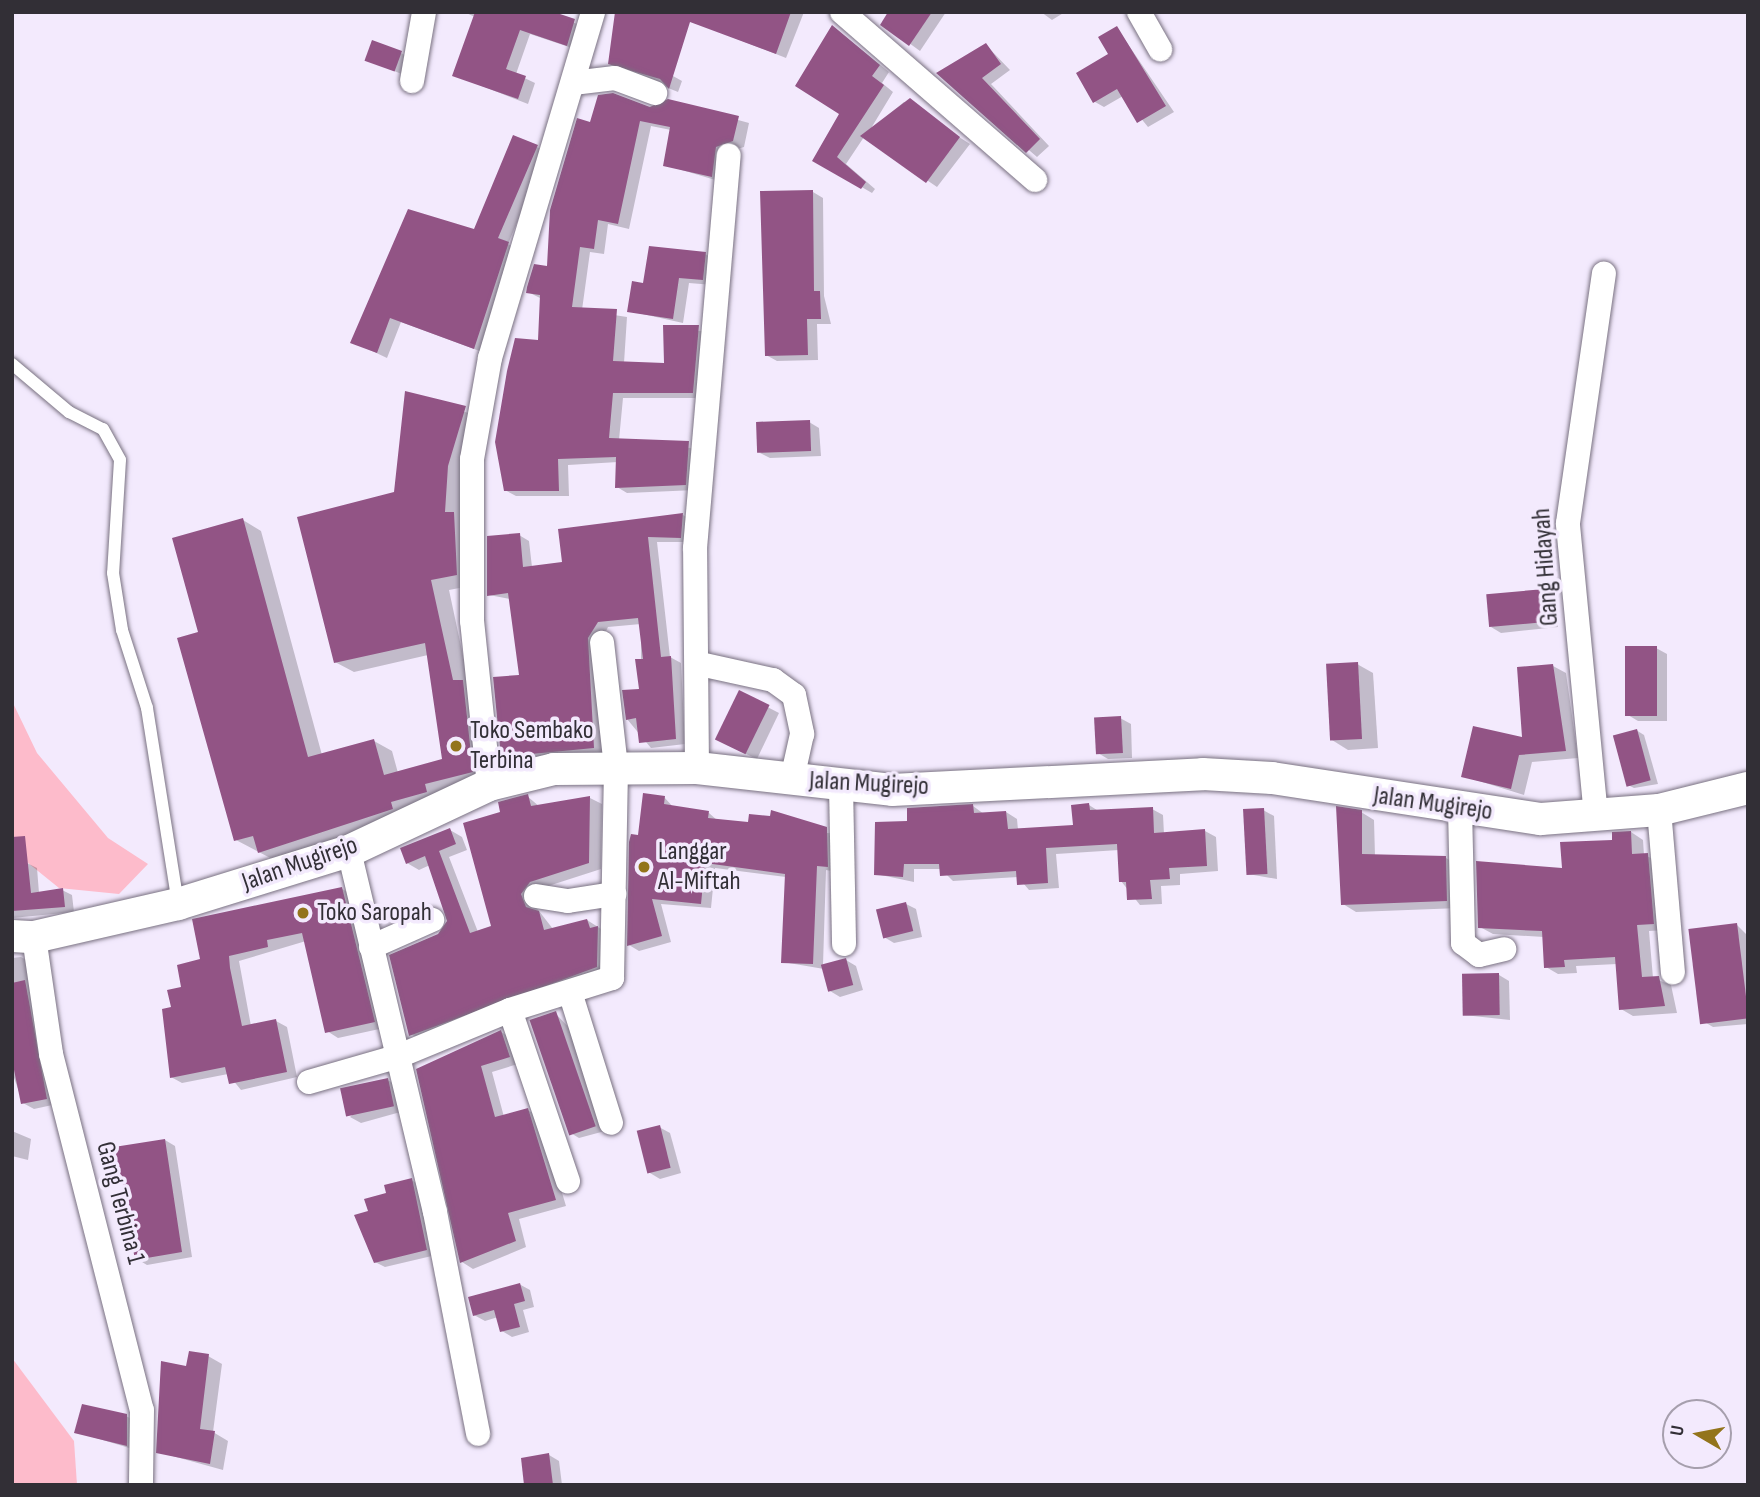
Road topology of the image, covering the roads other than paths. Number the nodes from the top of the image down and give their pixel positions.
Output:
1 (424, 12) edge
2 (842, 12) edge
3 (1139, 12) edge
4 (589, 13) edge
5 (1160, 49) dead end
6 (412, 81) dead end
7 (573, 83) junction
8 (655, 93) dead end
9 (729, 155) dead end
10 (1035, 180) dead end
11 (1604, 274) dead end
12 (12, 364) edge
13 (602, 643) dead end
14 (699, 664) junction
15 (616, 767) junction
16 (697, 768) junction
17 (792, 779) junction
18 (489, 785) junction
19 (841, 785) junction
20 (1748, 788) edge
21 (1460, 808) junction
22 (1658, 810) junction
23 (1597, 816) junction
24 (349, 851) junction
25 (614, 894) junction
26 (536, 896) dead end
27 (178, 904) junction
28 (432, 920) dead end
29 (23, 936) edge
30 (845, 944) dead end
31 (371, 947) junction
32 (1504, 949) dead end
33 (1672, 972) dead end
34 (570, 992) junction
35 (510, 1010) junction
36 (399, 1056) junction
37 (309, 1082) dead end
38 (611, 1124) dead end
39 (568, 1181) dead end
40 (478, 1434) dead end
41 (141, 1485) edge

1 - 6 street
2 - 10 street
3 - 5 street
4 - 7 street
7 - 8 street
7 - 18 street
9 - 14 street
11 - 23 street, Gang Hidayah
12 - 27 lane
13 - 15 street
14 - 16 street
14 - 17 street
15 - 16 street, Jalan Mugirejo
15 - 18 street, Jalan Mugirejo
15 - 25 street
16 - 17 street, Jalan Mugirejo
17 - 19 street, Jalan Mugirejo
18 - 24 street, Jalan Mugirejo
19 - 21 street, Jalan Mugirejo
19 - 30 street
20 - 22 street, Jalan Mugirejo
21 - 23 street, Jalan Mugirejo
21 - 32 street
22 - 23 street, Jalan Mugirejo
22 - 33 street
24 - 27 street, Jalan Mugirejo
24 - 31 street
25 - 26 street
25 - 34 street
27 - 29 street, Jalan Mugirejo
28 - 31 street
29 - 41 street, Gang Terbina 1
31 - 36 street
34 - 35 street
34 - 38 street
35 - 36 street
35 - 39 street
36 - 37 street
36 - 40 street

